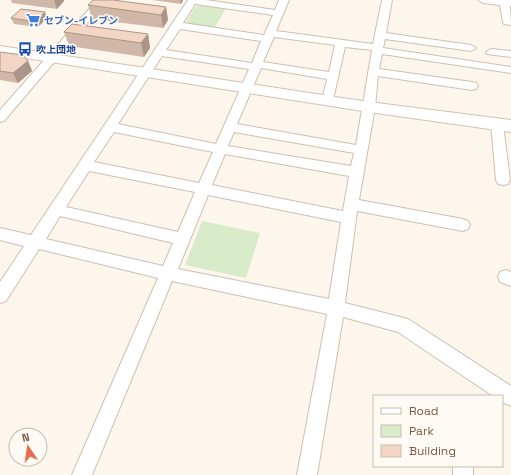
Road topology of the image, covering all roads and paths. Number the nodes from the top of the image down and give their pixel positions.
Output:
1 (102, 0) edge
2 (193, 0) edge
3 (284, 0) edge
4 (387, 0) edge
5 (483, 0) edge
6 (508, 3) edge
7 (278, 13) junction
8 (511, 22) edge
9 (176, 25) junction
10 (269, 36) junction
11 (341, 43) junction
12 (379, 44) junction
13 (471, 48) dead end
14 (0, 50) edge
15 (159, 52) junction
16 (491, 52) dead end
17 (511, 54) edge
18 (52, 58) junction
19 (256, 65) junction
20 (511, 70) edge
21 (373, 72) junction
22 (146, 73) junction
23 (333, 76) junction
24 (472, 86) dead end
25 (246, 88) junction
26 (328, 101) junction
27 (369, 107) junction
28 (0, 118) edge
29 (504, 125) edge
30 (110, 127) junction
31 (230, 127) junction
32 (221, 149) junction
33 (360, 150) junction
34 (85, 165) junction
35 (356, 172) junction
36 (503, 180) dead end
37 (204, 190) junction
38 (56, 210) junction
39 (350, 211) junction
40 (463, 225) dead end
41 (0, 234) edge
42 (183, 239) junction
43 (36, 242) junction
44 (168, 274) junction
45 (0, 296) edge
46 (336, 308) junction
47 (511, 397) edge
48 (82, 475) edge
49 (307, 475) edge

1 - 18 street
2 - 7 street
2 - 9 street
3 - 7 street
4 - 12 street
5 - 6 street
6 - 8 street
7 - 10 street
9 - 10 street
9 - 15 street
10 - 11 street
10 - 19 street
11 - 12 street
11 - 23 street
12 - 13 street
12 - 20 street
12 - 21 street
14 - 18 street
15 - 19 street
15 - 22 street
16 - 17 street
18 - 22 street
18 - 28 street
19 - 23 street
19 - 25 street
21 - 24 street
21 - 27 street
22 - 25 street
22 - 30 street
23 - 26 street
25 - 26 street
25 - 31 street
26 - 27 street
27 - 29 street
27 - 33 street
29 - 36 street
30 - 32 street
30 - 34 street
31 - 32 street
31 - 33 street
32 - 35 street
32 - 37 street
33 - 35 street
34 - 37 street
34 - 38 street
35 - 39 street
37 - 39 street
37 - 42 street
38 - 42 street
38 - 43 street
39 - 40 street
39 - 46 street
41 - 43 street
42 - 44 street
43 - 44 street
43 - 45 street
44 - 46 street
44 - 48 street
46 - 47 street
46 - 49 street

